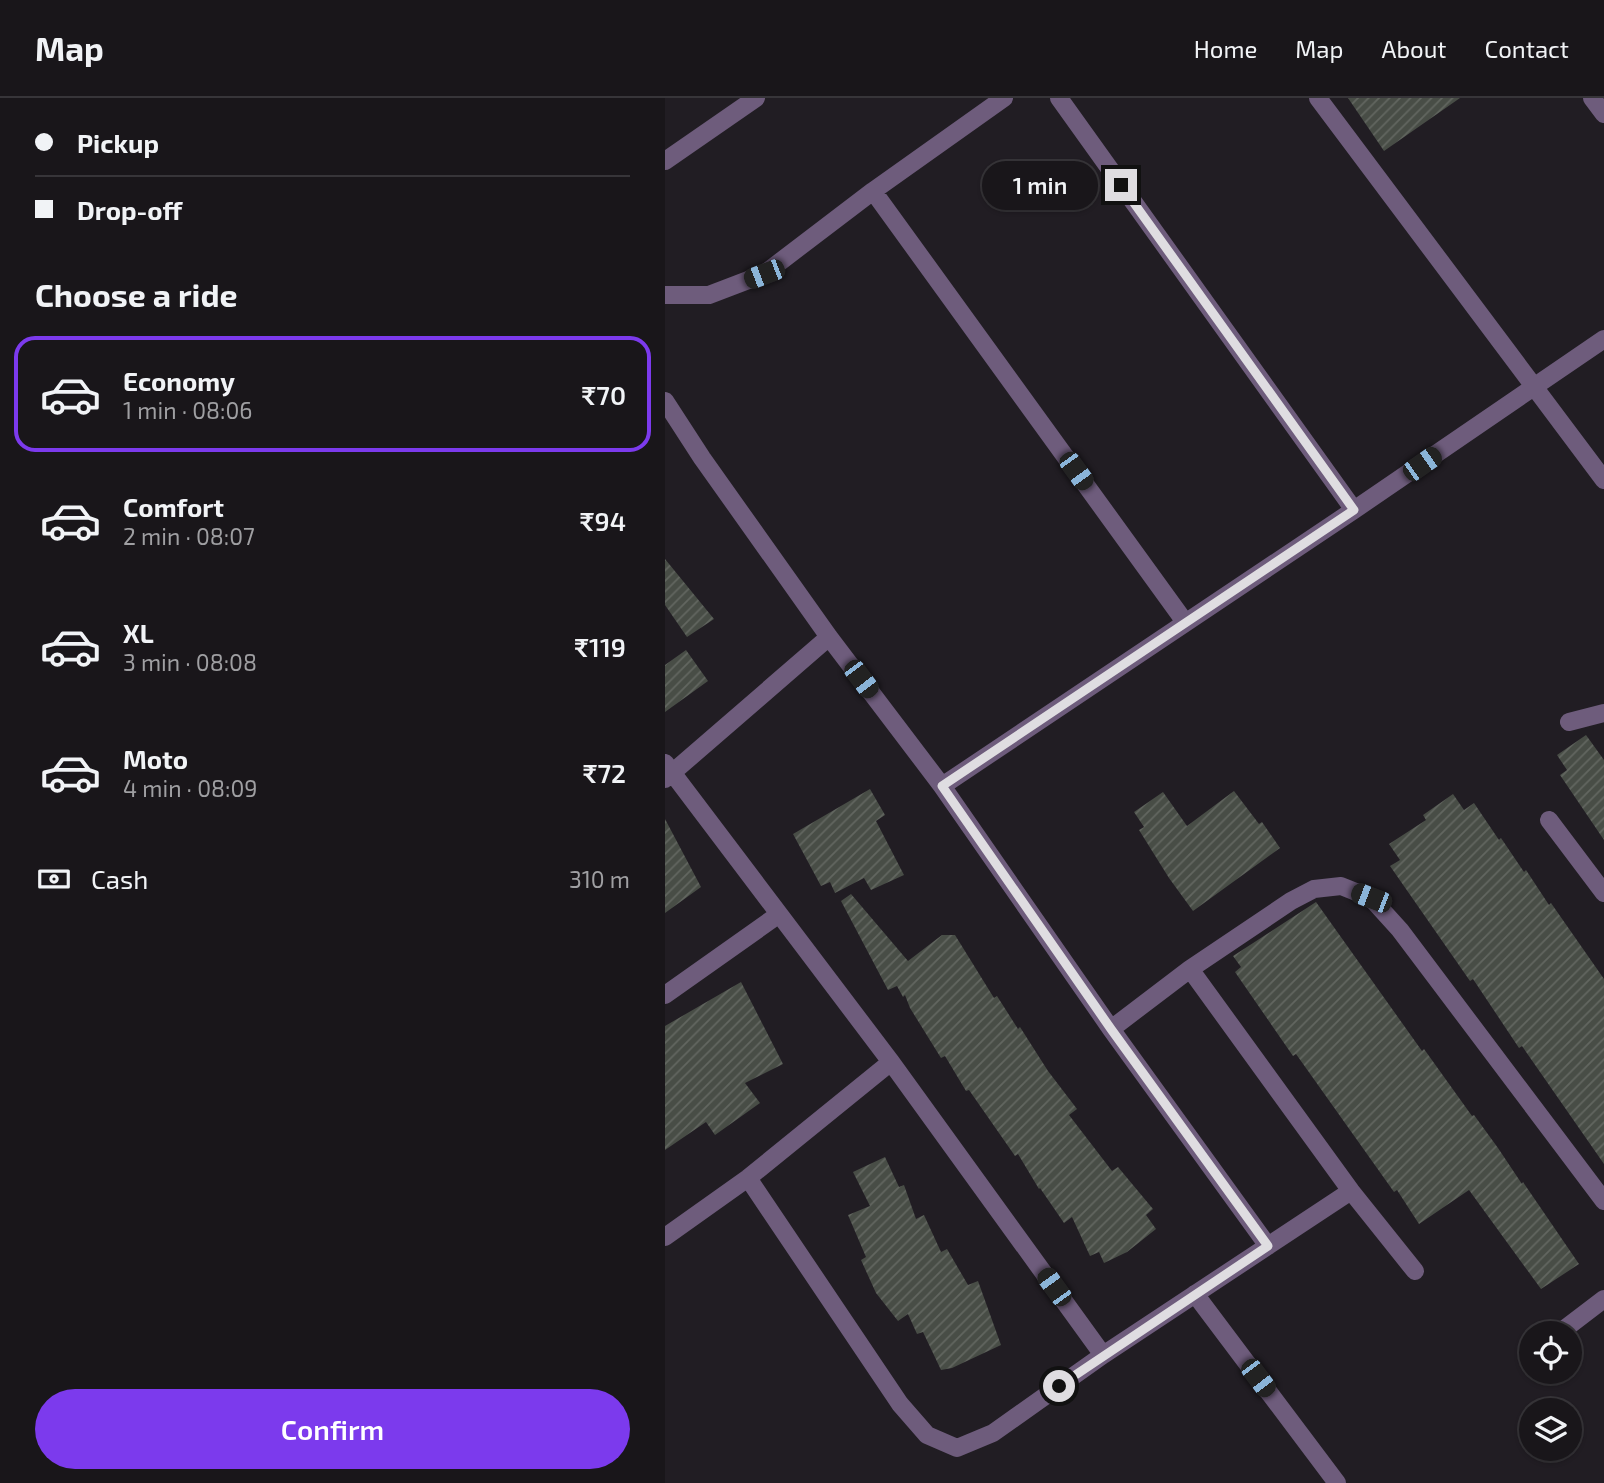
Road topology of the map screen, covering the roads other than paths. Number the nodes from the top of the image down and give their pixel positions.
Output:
1 (1004, 98) edge
2 (1059, 98) edge
3 (1318, 98) edge
4 (1592, 98) edge
5 (744, 101) edge
6 (1604, 114) edge
7 (665, 161) edge
8 (873, 191) junction
9 (665, 295) edge
10 (1604, 339) edge
11 (1534, 386) junction
12 (665, 401) edge
13 (1604, 480) edge
14 (1354, 510) junction
15 (1185, 622) junction
16 (829, 637) junction
17 (1604, 713) edge
18 (1569, 722) dead end
19 (668, 772) edge
20 (942, 786) junction
21 (1549, 820) dead end
22 (1604, 893) edge
23 (778, 915) junction
24 (1190, 969) junction
25 (665, 995) edge
26 (1111, 1029) junction
27 (891, 1062) junction
28 (748, 1178) junction
29 (1351, 1191) junction
30 (1604, 1201) edge
31 (665, 1237) edge
32 (1268, 1246) junction
33 (1415, 1271) dead end
34 (1195, 1294) junction
35 (1604, 1299) edge
36 (1575, 1321) edge
37 (1103, 1355) junction
38 (1337, 1483) edge

1 - 8 street
2 - 14 street
3 - 11 street
4 - 6 street
5 - 7 street
8 - 9 street
8 - 15 street
10 - 11 street
11 - 13 street
11 - 14 street
12 - 16 street
14 - 15 street
15 - 20 street
16 - 19 street
16 - 20 street
17 - 18 street
19 - 23 street
20 - 26 street
21 - 22 street
23 - 25 street
23 - 27 street
24 - 26 street
24 - 29 street
24 - 30 street
26 - 32 street
27 - 28 street
27 - 37 street
28 - 31 street
28 - 37 street
29 - 32 street
29 - 33 street
32 - 34 street
34 - 37 street
34 - 38 street
35 - 36 street

